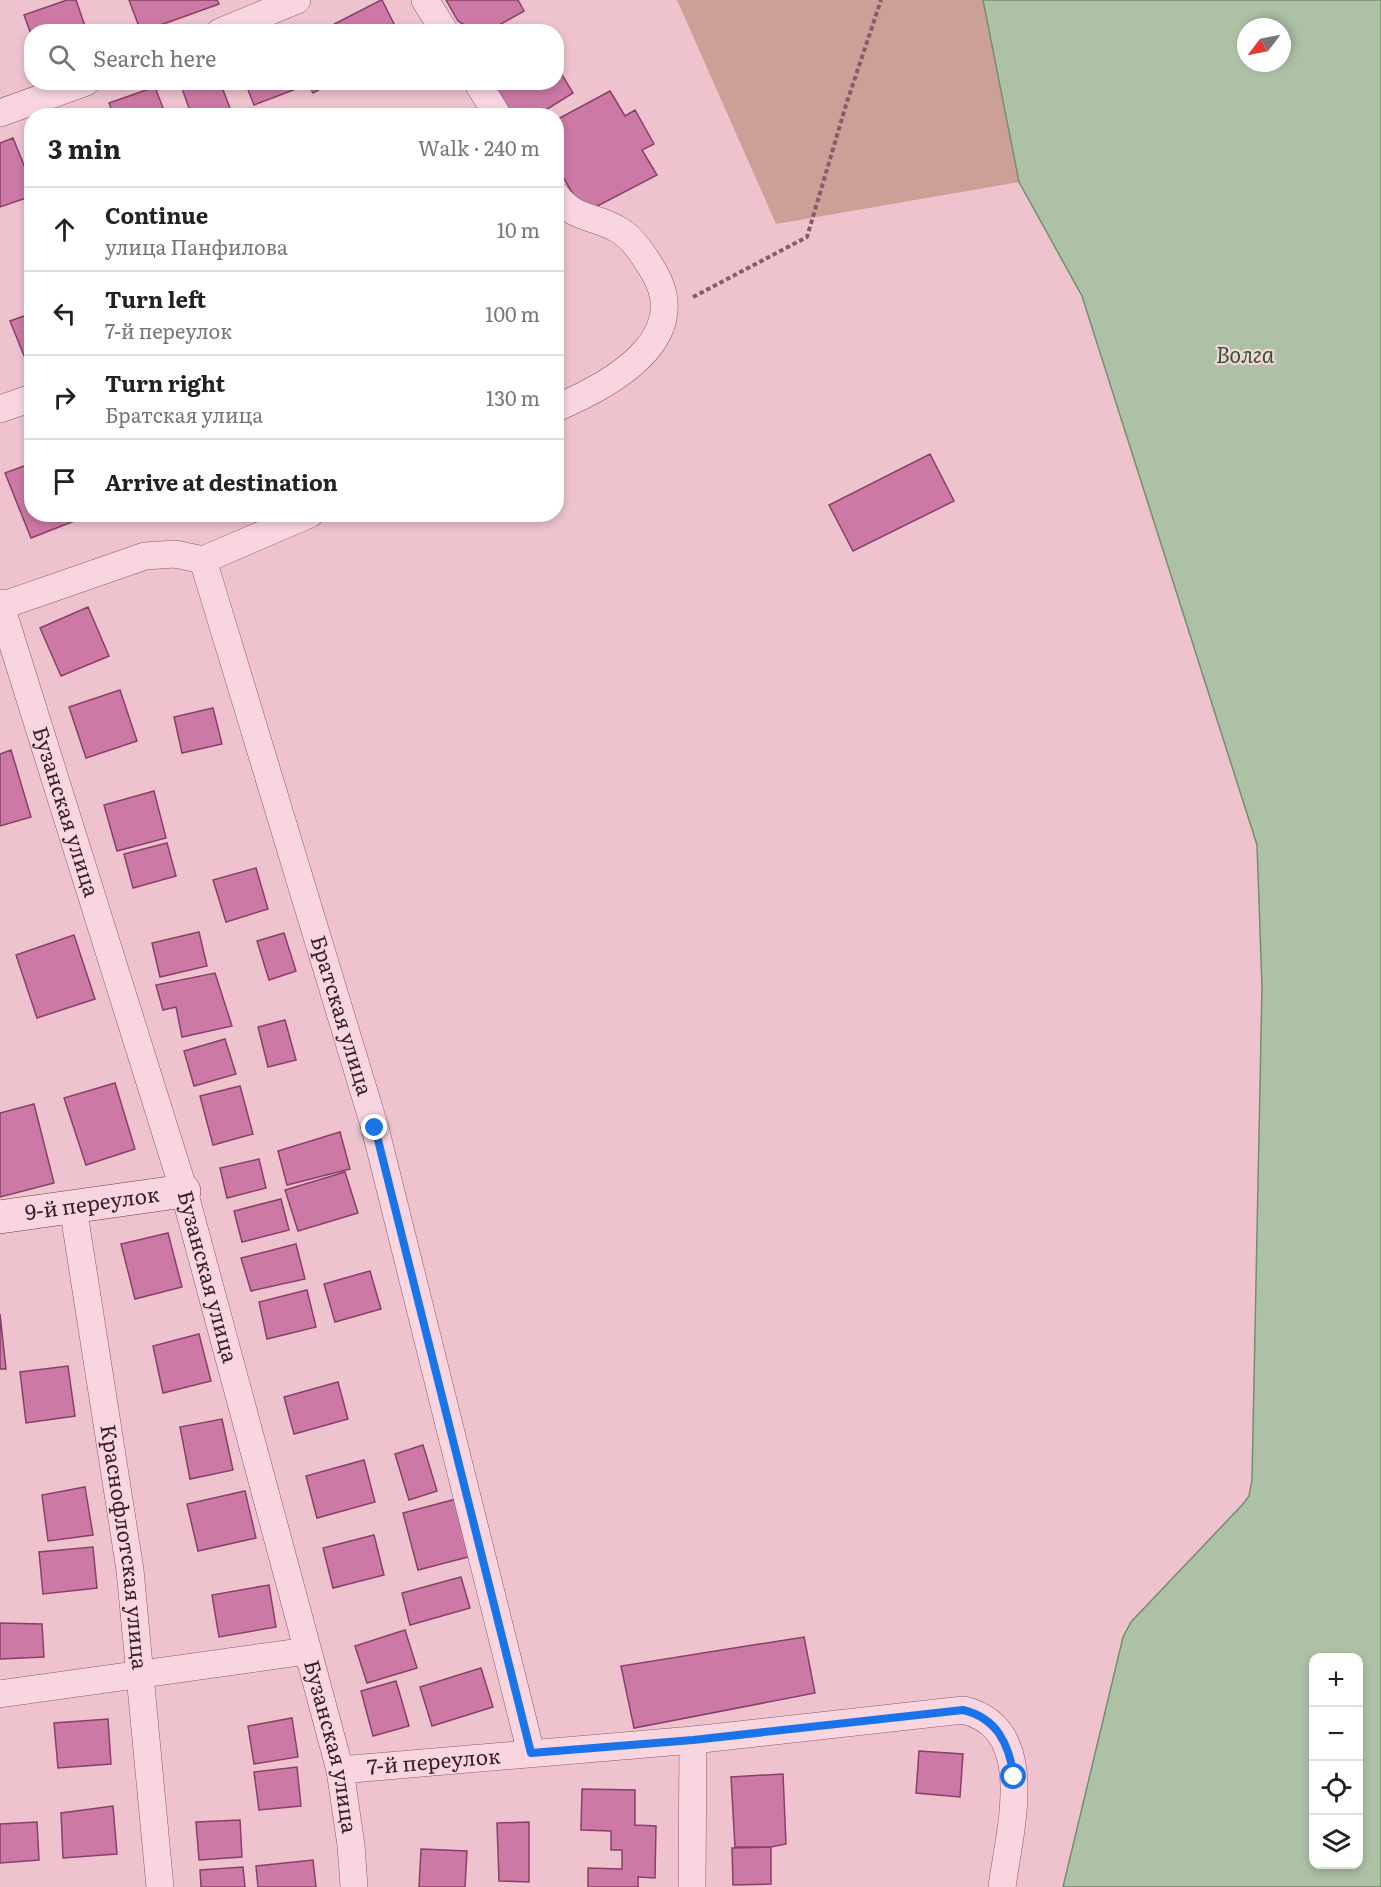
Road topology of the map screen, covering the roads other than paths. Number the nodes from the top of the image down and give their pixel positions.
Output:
1 (297, 0) edge
2 (425, 0) edge
3 (239, 24) edge
4 (440, 24) edge
5 (64, 90) edge
6 (482, 90) edge
7 (493, 108) edge
8 (0, 113) edge
9 (564, 207) edge
10 (24, 401) edge
11 (564, 405) edge
12 (0, 409) edge
13 (291, 522) edge
14 (203, 560) junction
15 (1, 604) edge
16 (184, 1191) junction
17 (73, 1207) junction
18 (0, 1217) edge
19 (307, 1652) junction
20 (140, 1673) junction
21 (0, 1694) edge
22 (693, 1740) junction
23 (531, 1753) junction
24 (340, 1770) junction
25 (160, 1887) edge
26 (354, 1887) edge
27 (692, 1887) edge
28 (1002, 1887) edge

1 - 3 street
2 - 4 street
5 - 8 street
6 - 7 street
9 - 11 street
10 - 12 street
13 - 14 street
14 - 15 street
14 - 23 street, Братская улица
15 - 16 street, Бузанская улица
16 - 17 street, 9-й переулок
16 - 19 street, Бузанская улица
17 - 18 street, 9-й переулок
17 - 20 street, Краснофлотская улица
19 - 20 street
19 - 24 street, Бузанская улица
20 - 21 street
20 - 25 street, Краснофлотская улица
22 - 23 street, 7-й переулок
22 - 27 street
22 - 28 street, 7-й переулок
23 - 24 street, 7-й переулок
24 - 26 street, Бузанская улица

